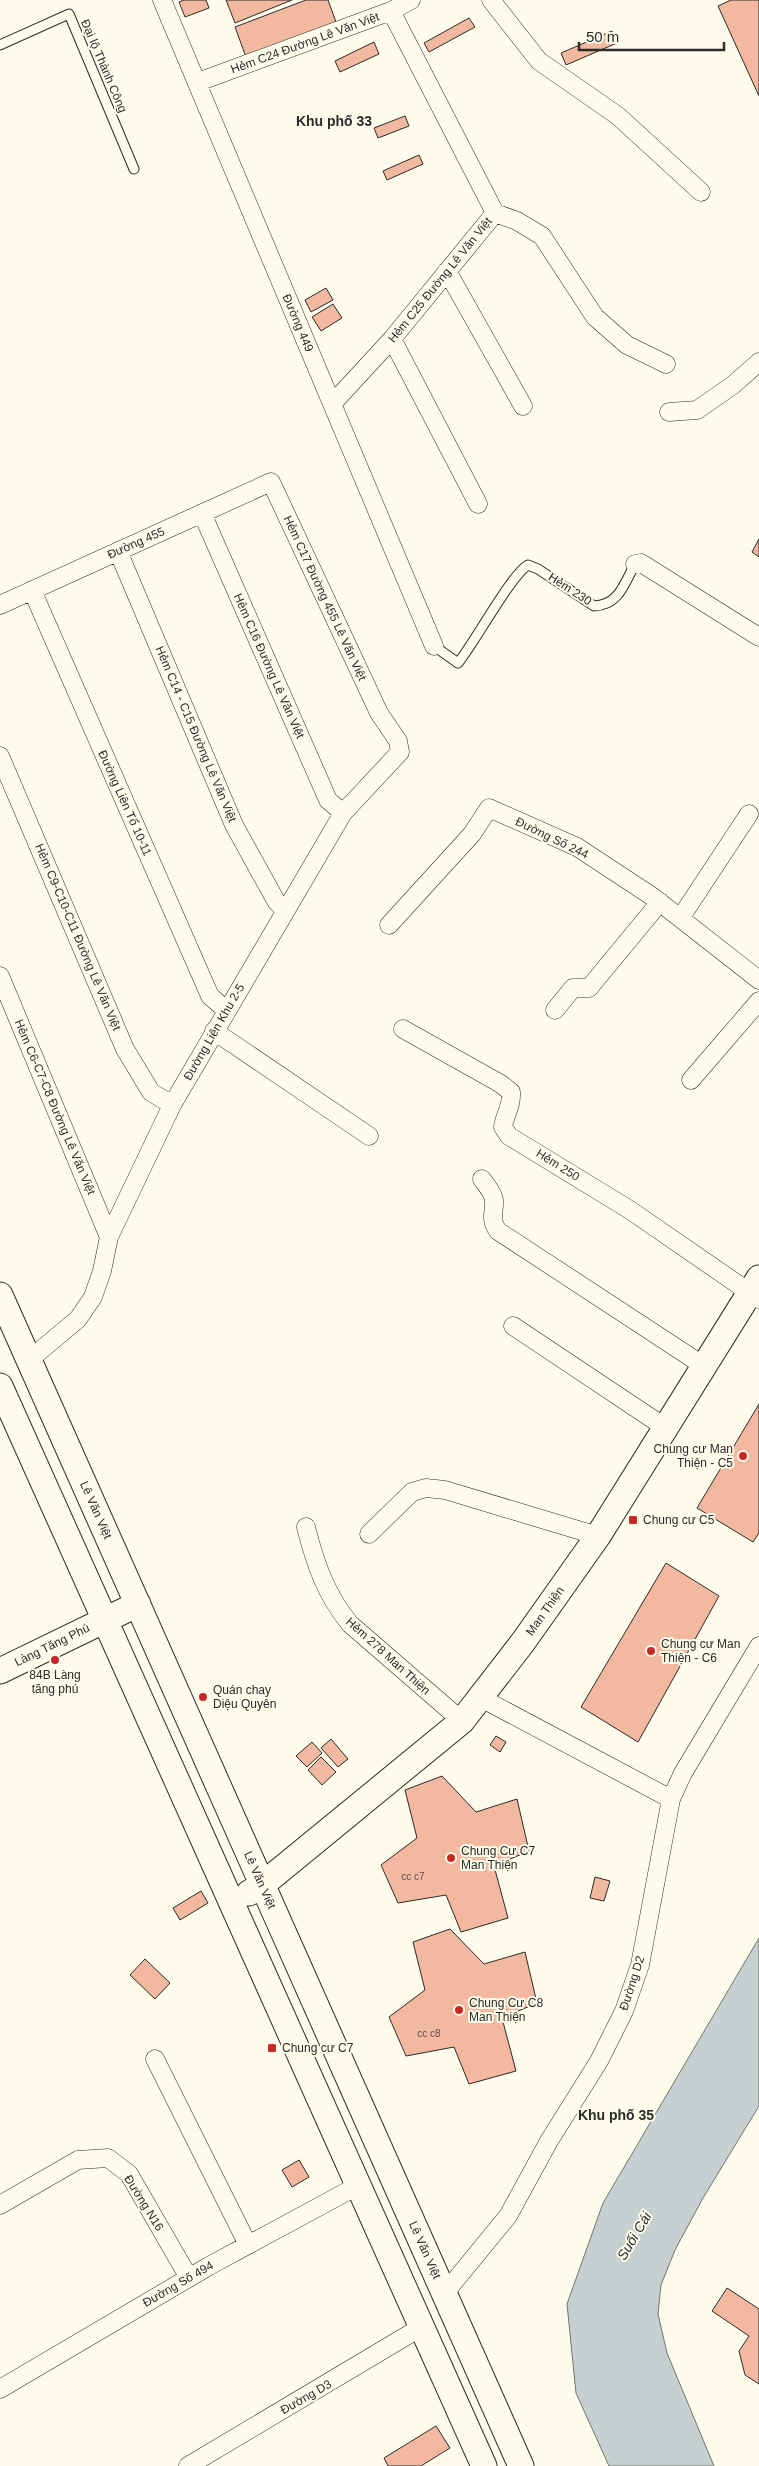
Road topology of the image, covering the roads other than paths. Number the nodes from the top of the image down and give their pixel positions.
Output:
1 (162, 0) edge
2 (412, 0) edge
3 (491, 0) edge
4 (391, 11) junction
5 (0, 45) edge
6 (198, 82) junction
7 (134, 170) dead end
8 (701, 192) dead end
9 (495, 213) junction
10 (447, 271) junction
11 (392, 339) junction
12 (759, 362) edge
13 (666, 364) dead end
14 (333, 403) junction
15 (523, 406) dead end
16 (669, 412) dead end
17 (271, 482) joint
18 (478, 504) dead end
19 (202, 513) junction
20 (118, 551) junction
21 (635, 564) joint
22 (32, 590) junction
23 (0, 605) edge
24 (759, 637) edge
25 (434, 646) joint
26 (379, 713) joint
27 (0, 756) edge
28 (343, 813) junction
29 (749, 814) dead end
30 (660, 902) junction
31 (285, 912) junction
32 (681, 917) junction
33 (390, 924) dead end
34 (0, 976) edge
35 (759, 980) edge
36 (759, 1001) edge
37 (226, 1010) junction
38 (555, 1010) dead end
39 (403, 1029) dead end
40 (214, 1031) junction
41 (691, 1080) dead end
42 (172, 1105) junction
43 (368, 1136) dead end
44 (482, 1179) dead end
45 (109, 1237) junction
46 (756, 1290) edge
47 (0, 1294) edge
48 (513, 1326) dead end
49 (29, 1360) junction
50 (704, 1366) junction
51 (0, 1386) edge
52 (666, 1428) junction
53 (306, 1527) dead end
54 (369, 1534) dead end
55 (598, 1536) junction
56 (138, 1604) junction
57 (105, 1620) junction
58 (759, 1646) edge
59 (0, 1671) edge
60 (481, 1698) junction
61 (462, 1721) junction
62 (671, 1799) junction
63 (262, 1885) junction
64 (233, 1903) junction
65 (156, 2060) dead end
66 (359, 2185) junction
67 (0, 2205) edge
68 (248, 2246) junction
69 (189, 2278) junction
70 (444, 2294) junction
71 (423, 2326) junction
72 (0, 2389) edge
73 (188, 2466) edge
74 (484, 2466) edge
75 (521, 2466) edge

1 - 6 street, Đường 449
2 - 4 street, Hẻm C24 Đường Lê Văn Việt
3 - 8 street
4 - 6 street, Hẻm C24 Đường Lê Văn Việt
4 - 9 street, Hẻm C25 Đường Lê Văn Việt
5 - 7 lane, Đại lộ Thành Công
6 - 14 street, Đường 449
9 - 10 street, Hẻm C25 Đường Lê Văn Việt
9 - 13 street
10 - 11 street, Hẻm C25 Đường Lê Văn Việt
10 - 15 street
11 - 14 street, Hẻm C25 Đường Lê Văn Việt
11 - 18 street
12 - 16 street
14 - 25 street, Đường 449
17 - 19 street, Đường 455
17 - 26 street, Hẻm C17 Đường 455 Lê Văn Việt
19 - 20 street, Đường 455
19 - 28 street, Hẻm C16 Đường Lê Văn Việt
20 - 22 street, Đường 455
20 - 31 street, Hẻm C14 - C15 Đường Lê Văn Việt
21 - 24 street, Hẻm 230
21 - 25 lane, Hẻm 230
22 - 23 street, Đường 455
22 - 37 street, Đường Liên Tổ 10-11
26 - 28 street, Đường Liên Khu 2-5
27 - 42 street, Hẻm C9-C10-C11 Đường Lê Văn Việt
28 - 31 street, Đường Liên Khu 2-5
29 - 32 street
30 - 32 street, Đường Số 244
30 - 33 street, Đường Số 244
30 - 38 street
31 - 37 street, Đường Liên Khu 2-5
32 - 35 street, Đường Số 244
34 - 45 street, Hẻm C6-C7-C8 Đường Lê Văn Việt
36 - 41 street
37 - 40 street, Đường Liên Khu 2-5
39 - 46 street, Hẻm 250
40 - 42 street, Đường Liên Khu 2-5
40 - 43 street
42 - 45 street, Đường Liên Khu 2-5
44 - 50 street
45 - 49 street, Đường Liên Khu 2-5
46 - 50 main road, Man Thiện
47 - 49 main road, Lê Văn Việt
48 - 52 street
49 - 56 main road, Lê Văn Việt
50 - 52 main road, Man Thiện
51 - 57 main road
52 - 55 main road, Man Thiện
53 - 61 street, Hẻm 278 Man Thiện
54 - 55 street
55 - 60 main road, Man Thiện
56 - 57 main road, Làng Tăng Phú
56 - 63 main road, Lê Văn Việt
57 - 59 main road, Làng Tăng Phú
57 - 64 main road
58 - 62 street, Đường D2
60 - 61 main road, Man Thiện
60 - 62 street
61 - 63 main road, Man Thiện
62 - 70 street, Đường D2
63 - 64 main road, Man Thiện
63 - 70 main road, Lê Văn Việt
64 - 66 main road
65 - 68 street
66 - 68 street, Đường Số 494
66 - 71 main road
67 - 69 street, Đường N16
68 - 69 street, Đường Số 494
69 - 72 street, Đường Số 494
70 - 71 main road
70 - 75 main road, Lê Văn Việt
71 - 73 street, Đường D3
71 - 74 main road

